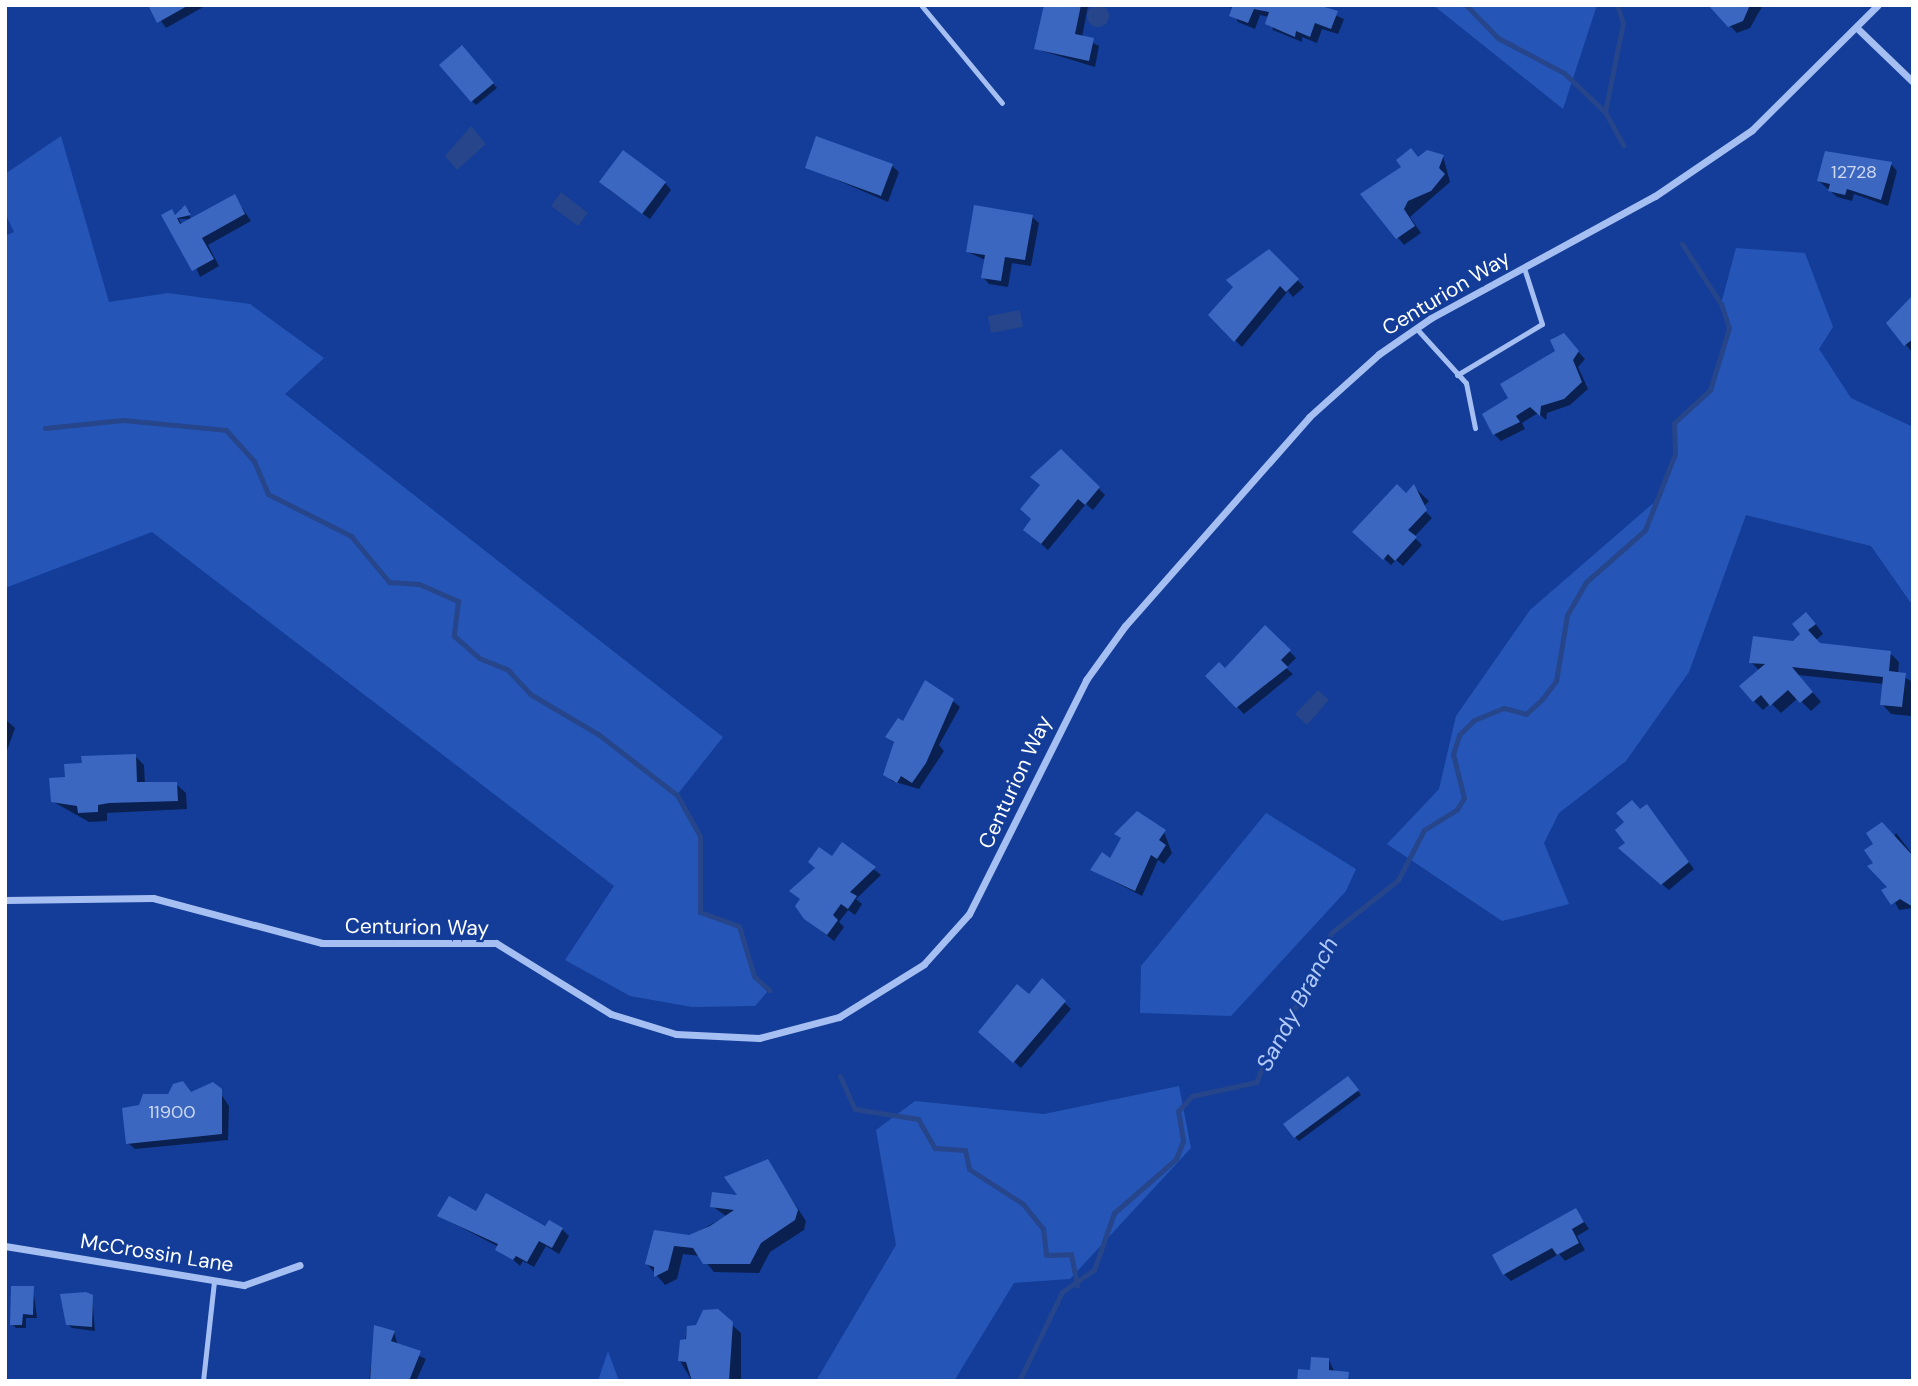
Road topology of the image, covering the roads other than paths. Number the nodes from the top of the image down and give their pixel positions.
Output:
1 (921, 5) edge
2 (1878, 5) edge
3 (1858, 29) junction
4 (1913, 82) edge
5 (1002, 103) dead end
6 (1524, 268) junction
7 (1416, 328) junction
8 (1457, 375) junction
9 (1475, 428) dead end
10 (5, 900) edge
11 (5, 1246) edge
12 (300, 1265) dead end
13 (214, 1281) junction
14 (203, 1381) edge

1 - 5 lane
2 - 3 street, Centurion Way
3 - 4 street
3 - 6 street, Centurion Way
6 - 7 street, Centurion Way
6 - 8 lane
7 - 8 lane
7 - 10 street, Centurion Way
8 - 9 lane
11 - 13 street, McCrossin Lane
12 - 13 street, McCrossin Lane
13 - 14 lane

